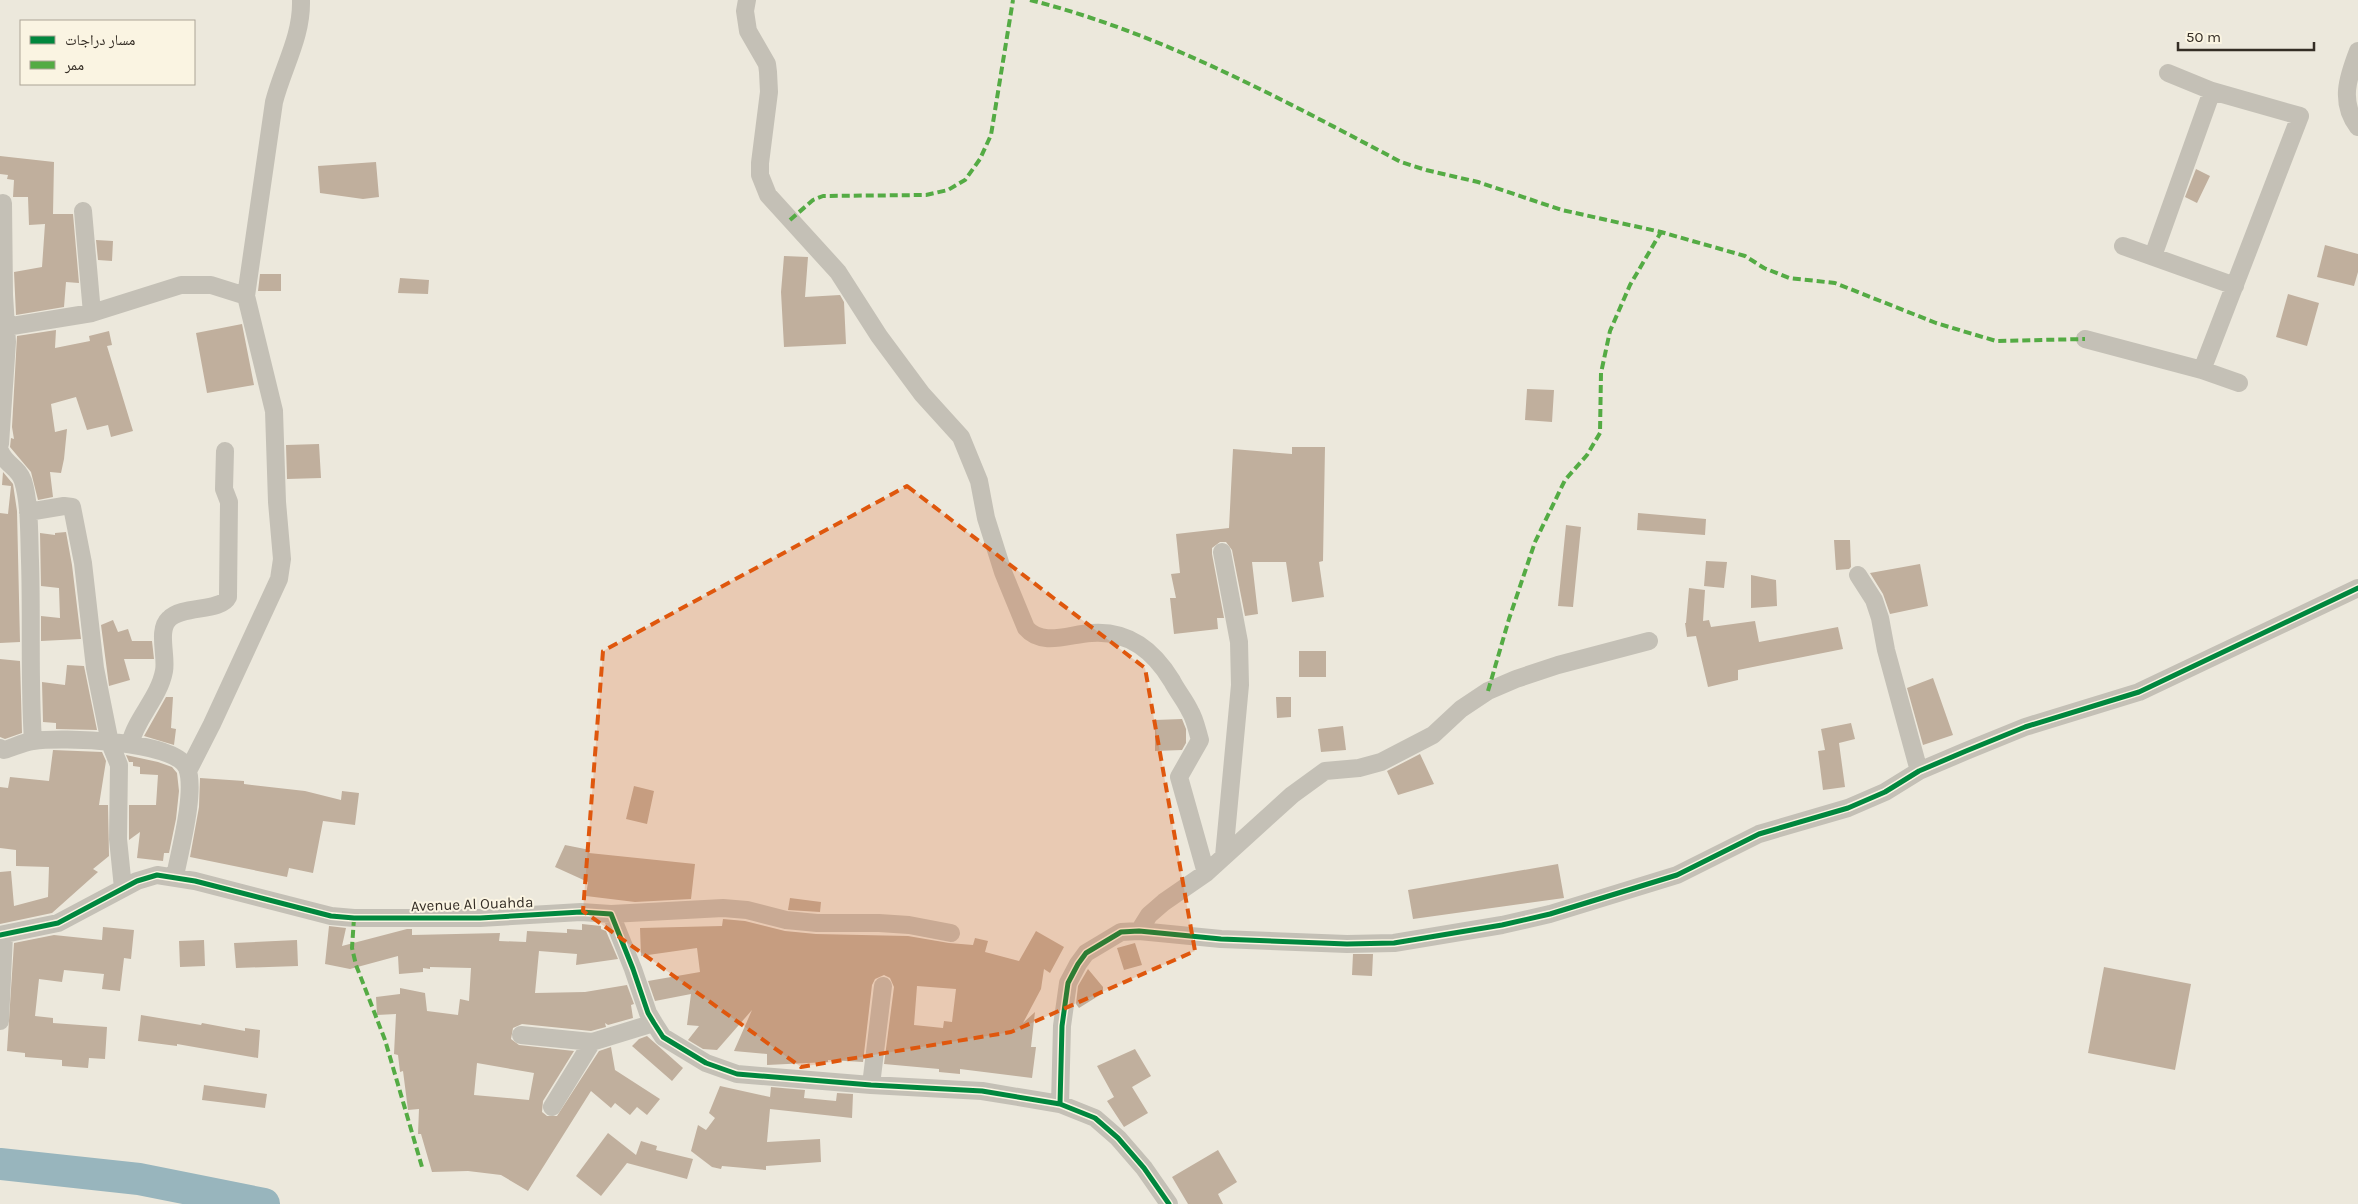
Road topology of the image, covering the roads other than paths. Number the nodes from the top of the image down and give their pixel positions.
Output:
1 (301, 0) edge
2 (747, 0) edge
3 (2358, 50) edge
4 (2168, 73) dead end
5 (2212, 91) junction
6 (2358, 127) edge
7 (3, 202) dead end
8 (83, 211) dead end
9 (2123, 246) dead end
10 (2152, 256) junction
11 (2235, 286) junction
12 (246, 296) junction
13 (92, 313) junction
14 (6, 328) junction
15 (2085, 339) dead end
16 (2202, 370) junction
17 (2239, 383) dead end
18 (0, 444) edge
19 (225, 451) dead end
20 (0, 452) edge
21 (28, 512) junction
22 (1222, 552) dead end
23 (1858, 576) dead end
24 (2358, 588) edge
25 (1649, 641) dead end
26 (33, 741) junction
27 (110, 743) junction
28 (130, 744) junction
29 (0, 748) edge
30 (188, 771) junction
31 (1919, 771) junction
32 (1224, 856) junction
33 (1206, 873) junction
34 (175, 876) junction
35 (123, 888) junction
36 (610, 914) junction
37 (1139, 931) junction
38 (951, 933) dead end
39 (2, 935) edge
40 (883, 986) dead end
41 (0, 1021) edge
42 (654, 1023) junction
43 (521, 1035) dead end
44 (592, 1042) junction
45 (871, 1085) junction
46 (1060, 1104) junction
47 (552, 1106) dead end
48 (1169, 1204) edge

1 - 12 street
2 - 33 street
3 - 6 street
4 - 5 street
5 - 10 street
5 - 11 street
7 - 14 street
8 - 13 street
9 - 10 street
10 - 11 street
11 - 16 street
12 - 13 street
12 - 30 street
13 - 14 street
14 - 18 street
15 - 16 street
16 - 17 street
19 - 28 street
20 - 21 street
21 - 26 street
21 - 27 street
22 - 32 street
23 - 31 street
24 - 31 street
25 - 32 street
26 - 27 street
26 - 29 street
27 - 28 street
27 - 35 street
28 - 30 street
30 - 34 street
31 - 37 street
32 - 33 street
33 - 37 street
34 - 35 street, Avenue Al Ouahda
34 - 36 street, Avenue Al Ouahda
35 - 39 street, Avenue Al Ouahda
36 - 38 street, Avenue Al Ouahda
36 - 42 street
37 - 46 street
39 - 41 street
40 - 45 street
42 - 44 street
42 - 45 street
43 - 44 street
44 - 47 street
45 - 46 street
46 - 48 street

